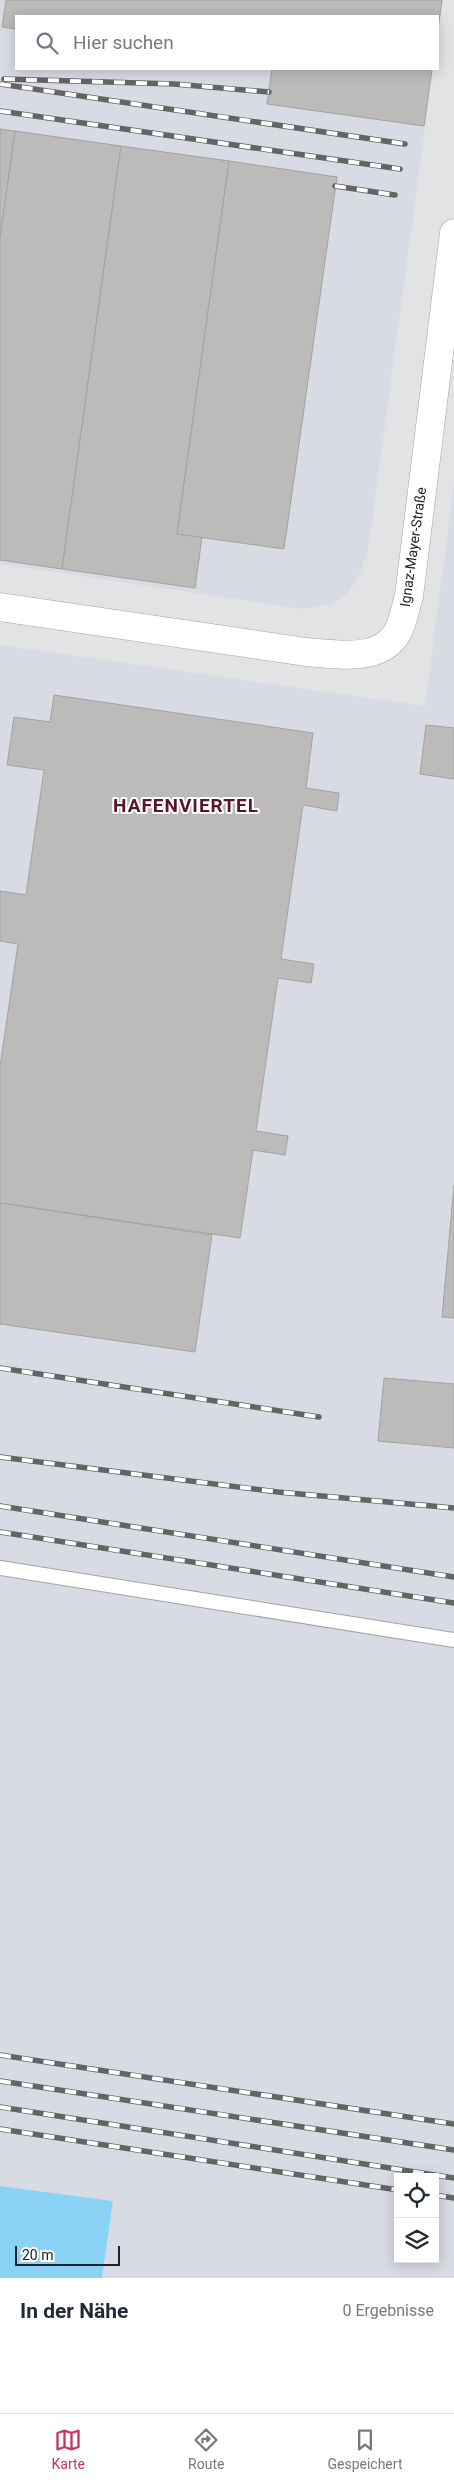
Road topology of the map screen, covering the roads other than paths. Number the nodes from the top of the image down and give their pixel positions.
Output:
1 (454, 233) edge
2 (452, 273) edge
3 (0, 607) edge
4 (0, 1568) edge
5 (454, 1640) edge

1 - 2 street, Ignaz-Mayer-Straße
2 - 3 street, Ignaz-Mayer-Straße
4 - 5 lane

